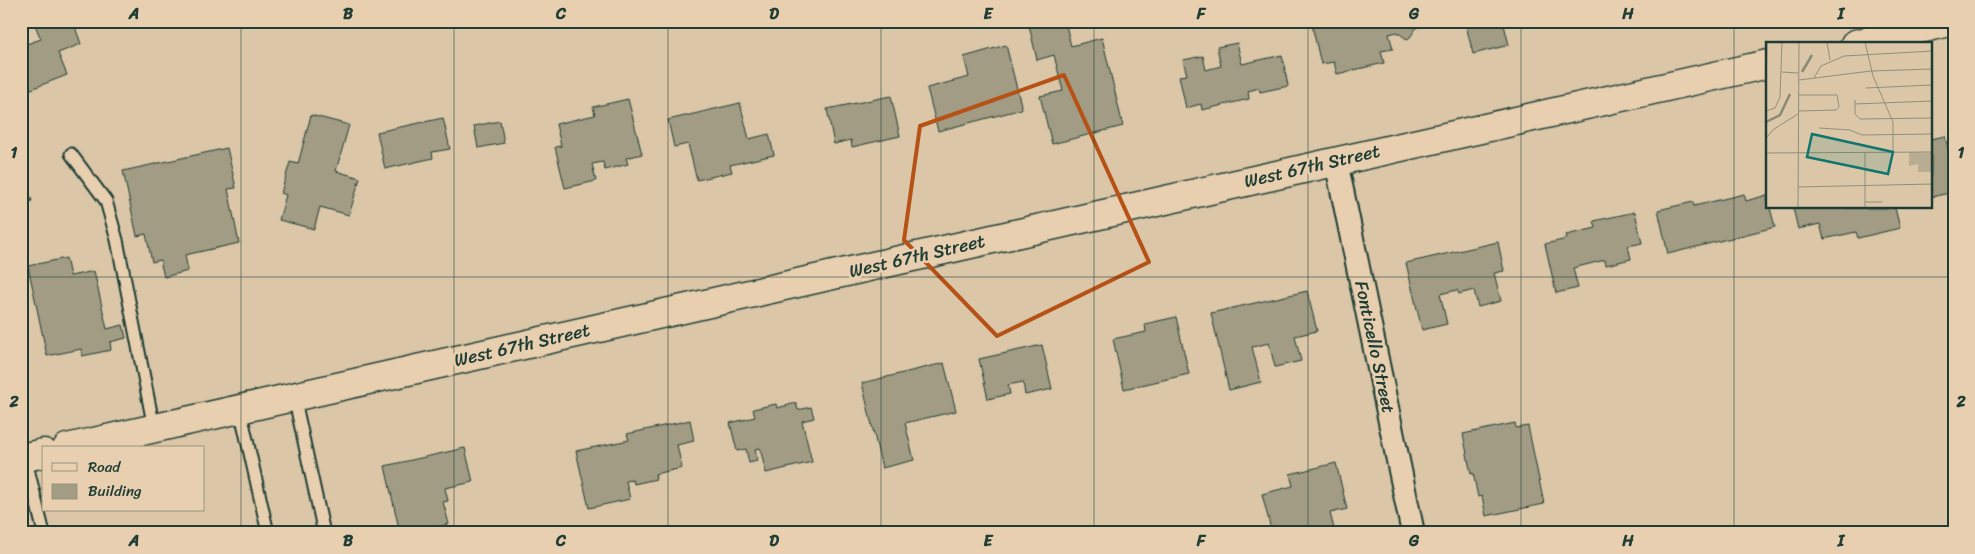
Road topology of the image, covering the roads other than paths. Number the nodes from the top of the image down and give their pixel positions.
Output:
1 (1954, 22) edge
2 (1864, 42) edge
3 (1766, 64) edge
4 (71, 154) dead end
5 (1336, 161) junction
6 (294, 396) junction
7 (240, 409) junction
8 (154, 428) junction
9 (76, 446) edge
10 (30, 456) edge
11 (44, 533) edge
12 (268, 533) edge
13 (324, 533) edge
14 (1413, 533) edge

1 - 2 street
3 - 5 street, West 67th Street
4 - 8 lane
5 - 6 street, West 67th Street
5 - 14 street, Fonticello Street
6 - 7 street, West 67th Street
6 - 13 lane
7 - 8 street, West 67th Street
7 - 12 lane
8 - 9 street, West 67th Street
10 - 11 lane

